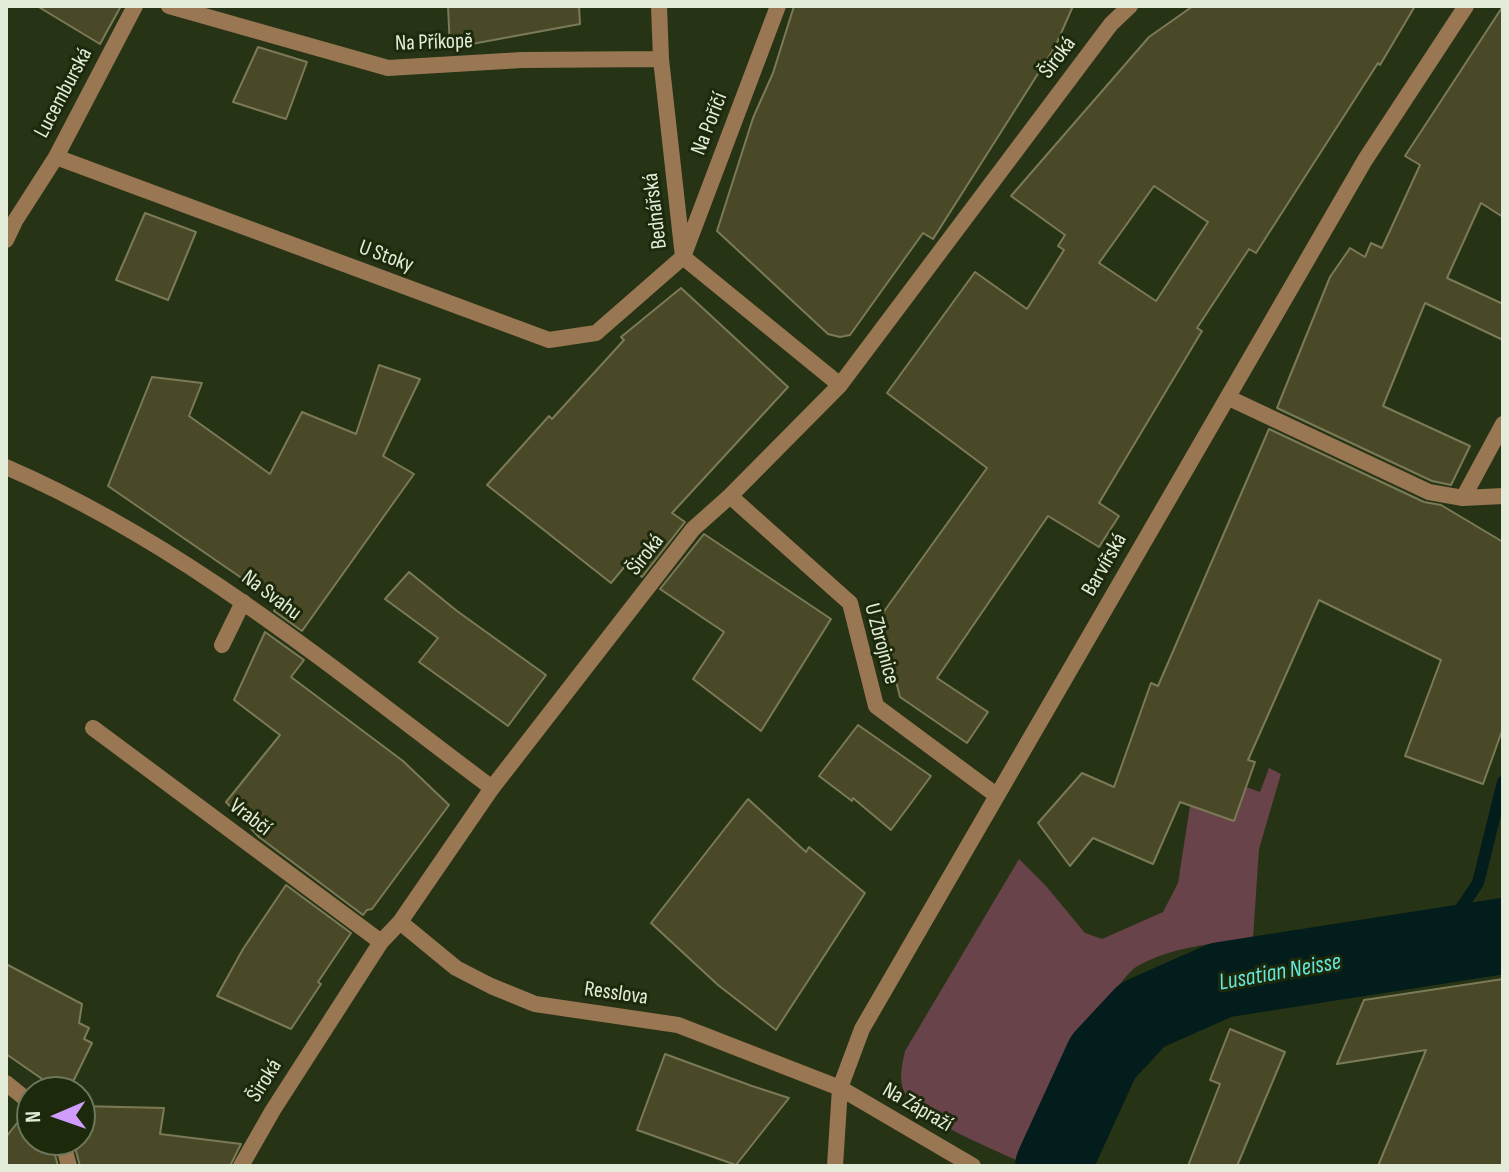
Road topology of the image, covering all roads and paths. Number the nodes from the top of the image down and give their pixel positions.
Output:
1 (135, 6) edge
2 (169, 6) edge
3 (659, 6) edge
4 (778, 6) edge
5 (1130, 6) edge
6 (1466, 6) edge
7 (661, 59) junction
8 (56, 157) junction
9 (6, 240) edge
10 (683, 257) junction
11 (840, 385) junction
12 (1229, 398) junction
13 (1503, 424) edge
14 (6, 467) edge
15 (730, 496) junction
16 (1503, 496) edge
17 (1463, 498) junction
18 (243, 602) junction
19 (222, 645) dead end
20 (93, 728) dead end
21 (492, 788) junction
22 (996, 795) junction
23 (400, 922) junction
24 (381, 942) junction
25 (840, 1088) junction
26 (241, 1166) edge
27 (835, 1166) edge
28 (973, 1166) edge

1 - 8 street, Lucemburská
2 - 7 street, Na Příkopě
3 - 7 street, Bednářská
4 - 10 street, Na Poříčí
5 - 11 street, Široká
6 - 12 street, Barvířská
7 - 10 street, Bednářská
8 - 9 street, Lucemburská
8 - 10 street, U Stoky
10 - 11 street, Bednářská
11 - 15 street, Široká
12 - 17 street
12 - 22 street, Barvířská
13 - 17 street
14 - 18 street, Na Svahu
15 - 21 street, Široká
15 - 22 street, U Zbrojnice
16 - 17 street
18 - 19 street
18 - 21 street, Na Svahu
20 - 24 street, Vrabčí
21 - 23 street, Široká
22 - 25 street, Barvířská
23 - 24 street, Široká
23 - 25 street, Resslova
24 - 26 street, Široká
25 - 27 street, Barvířská
25 - 28 street, Na Zápraží

